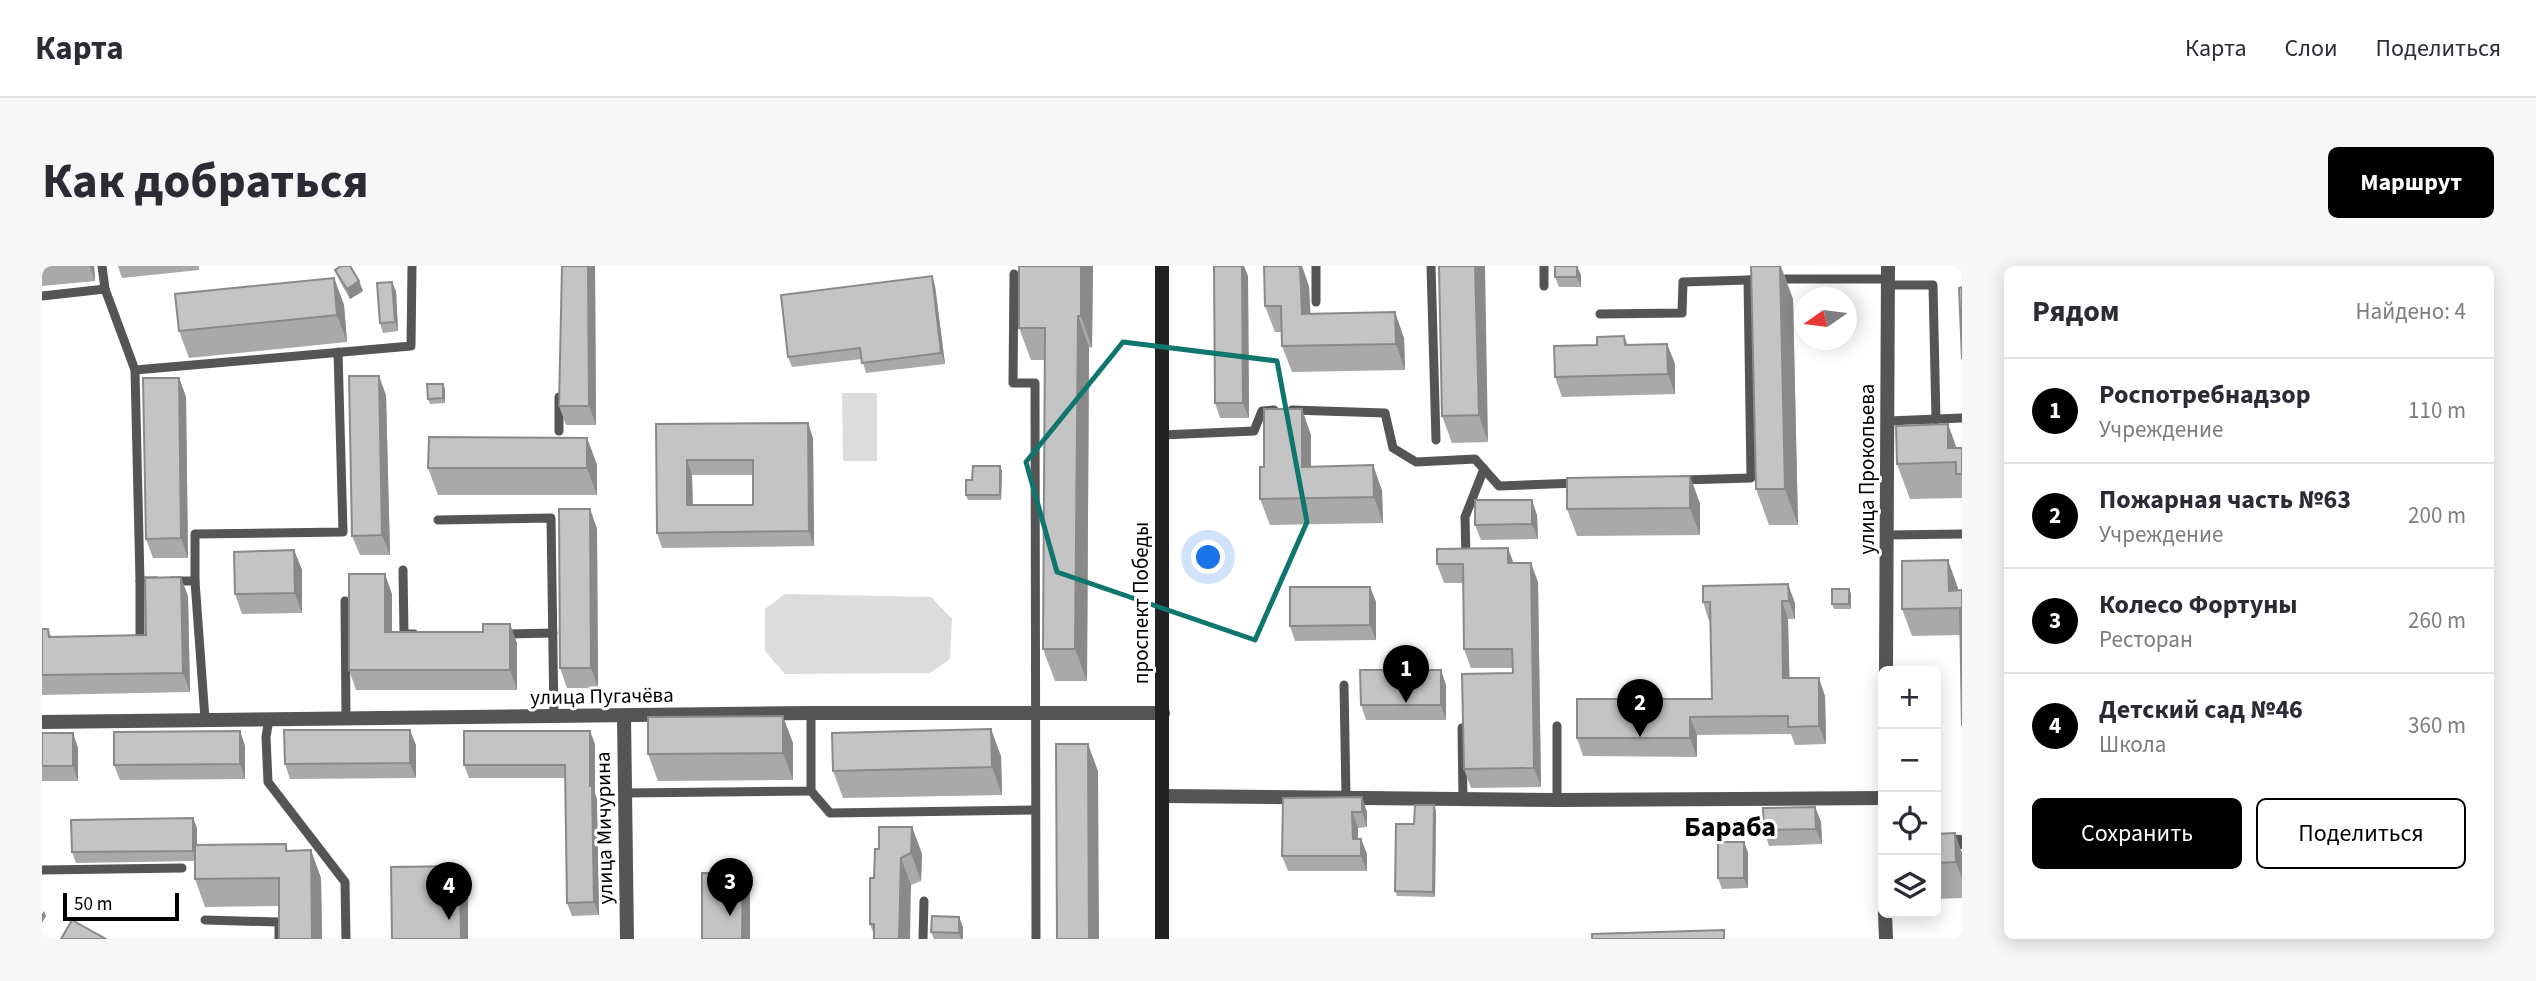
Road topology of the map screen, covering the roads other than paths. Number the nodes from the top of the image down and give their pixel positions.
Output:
1 (102, 266) edge
2 (412, 266) edge
3 (1162, 266) edge
4 (1316, 266) edge
5 (1431, 266) edge
6 (1544, 266) edge
7 (1013, 274) dead end
8 (1888, 277) edge
9 (1748, 279) junction
10 (1544, 286) dead end
11 (105, 289) junction
12 (42, 296) edge
13 (1316, 303) dead end
14 (1601, 314) dead end
15 (338, 352) junction
16 (135, 370) junction
17 (559, 390) edge
18 (1962, 418) edge
19 (1936, 419) junction
20 (1888, 421) junction
21 (559, 431) dead end
22 (1162, 435) junction
23 (1436, 440) dead end
24 (1484, 469) junction
25 (1667, 481) edge
26 (1583, 483) edge
27 (438, 520) dead end
28 (1962, 534) edge
29 (1888, 536) junction
30 (1466, 558) edge
31 (403, 570) dead end
32 (140, 581) junction
33 (195, 582) junction
34 (345, 601) dead end
35 (553, 633) junction
36 (431, 634) edge
37 (485, 634) edge
38 (126, 647) edge
39 (1886, 666) edge
40 (1344, 685) dead end
41 (811, 713) junction
42 (1163, 713) junction
43 (1034, 714) junction
44 (624, 716) junction
45 (346, 718) junction
46 (554, 718) junction
47 (205, 719) junction
48 (269, 719) junction
49 (42, 722) edge
50 (1556, 726) dead end
51 (1462, 728) edge
52 (811, 790) junction
53 (625, 793) junction
54 (1163, 796) junction
55 (1346, 797) junction
56 (1463, 798) junction
57 (1878, 799) edge
58 (1557, 800) junction
59 (1035, 810) junction
60 (1941, 841) edge
61 (1962, 842) edge
62 (182, 868) dead end
63 (42, 870) edge
64 (924, 901) dead end
65 (1885, 918) edge
66 (205, 920) dead end
67 (279, 939) edge
68 (346, 939) edge
69 (627, 939) edge
70 (923, 939) edge
71 (1036, 939) edge
72 (1162, 939) edge
73 (1886, 939) edge

1 - 11 lane
2 - 15 lane
3 - 22 street, проспект Победы
4 - 13 lane
5 - 23 lane
6 - 10 lane
7 - 43 lane
8 - 9 lane
8 - 19 lane
8 - 20 street, улица Прокопьева
9 - 14 lane
9 - 25 lane
11 - 12 lane
11 - 16 lane
15 - 16 lane
15 - 33 lane
16 - 32 lane
17 - 21 lane
18 - 19 lane
19 - 20 lane
20 - 29 street, улица Прокопьева
22 - 24 lane
22 - 42 street, проспект Победы
24 - 26 lane
24 - 30 lane
27 - 35 lane
28 - 29 lane
29 - 39 street, улица Прокопьева
31 - 36 lane
32 - 33 lane
32 - 38 lane
33 - 47 lane
34 - 45 lane
35 - 37 lane
35 - 46 lane
40 - 55 lane
41 - 43 street, улица Пугачёва
41 - 44 street, улица Пугачёва
41 - 52 lane
42 - 43 street, улица Пугачёва
42 - 54 street, проспект Победы
43 - 59 lane
44 - 46 street, улица Пугачёва
44 - 53 street, улица Мичурина
45 - 46 street, улица Пугачёва
45 - 48 street, улица Пугачёва
47 - 48 street, улица Пугачёва
47 - 49 street, улица Пугачёва
48 - 68 lane
50 - 58 lane
51 - 56 lane
52 - 53 lane
52 - 59 lane
53 - 69 street, улица Мичурина
54 - 55 street
54 - 72 street, проспект Победы
55 - 56 street
56 - 58 street
57 - 58 street
59 - 71 lane
60 - 61 street
62 - 63 lane
64 - 70 lane
65 - 73 street
66 - 67 lane

